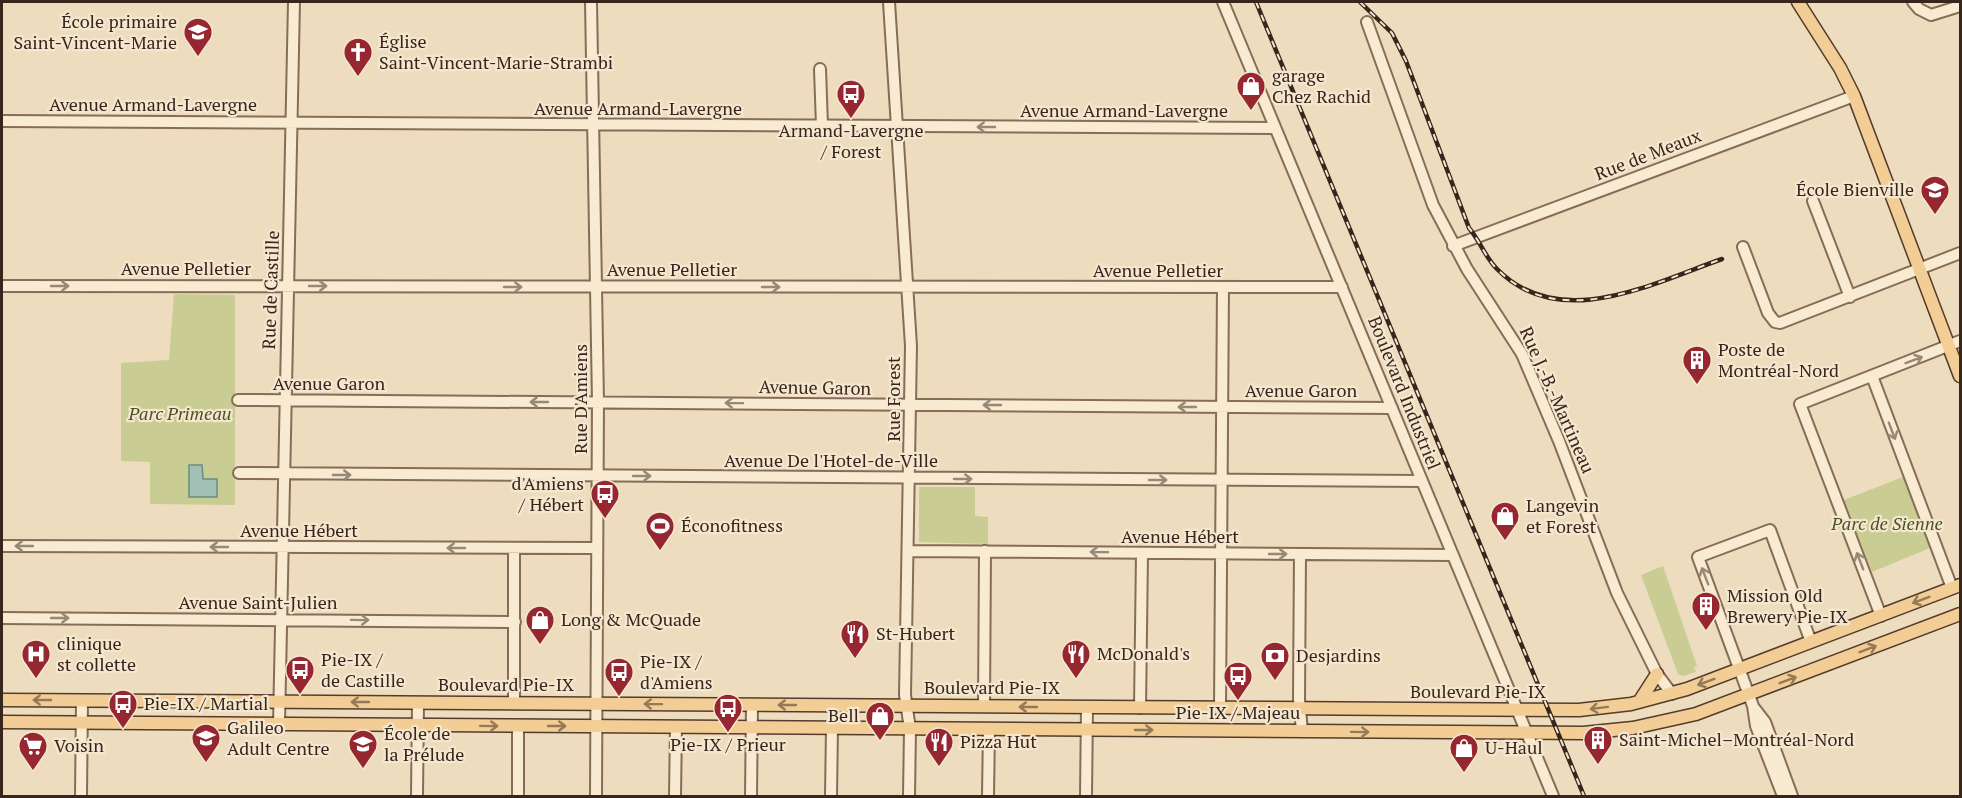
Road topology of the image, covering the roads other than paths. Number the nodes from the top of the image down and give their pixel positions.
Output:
1 (294, 2) edge
2 (591, 2) edge
3 (889, 2) edge
4 (1223, 2) edge
5 (1798, 2) edge
6 (1913, 2) edge
7 (1960, 6) edge
8 (1367, 22) dead end
9 (820, 69) dead end
10 (1854, 96) junction
11 (2, 121) edge
12 (292, 122) junction
13 (594, 125) junction
14 (822, 126) junction
15 (897, 127) junction
16 (1275, 128) junction
17 (1813, 201) dead end
18 (1453, 246) junction
19 (1743, 247) dead end
20 (1960, 253) edge
21 (1920, 270) junction
22 (2, 286) edge
23 (287, 286) junction
24 (597, 287) junction
25 (906, 287) junction
26 (1223, 287) junction
27 (1342, 287) junction
28 (1850, 297) junction
29 (1955, 344) edge
30 (1872, 376) junction
31 (1960, 376) edge
32 (238, 400) dead end
33 (285, 401) junction
34 (598, 402) junction
35 (911, 405) junction
36 (1223, 407) junction
37 (1392, 408) junction
38 (240, 473) dead end
39 (284, 474) junction
40 (597, 476) junction
41 (909, 478) junction
42 (1222, 481) junction
43 (1422, 481) junction
44 (2, 546) edge
45 (282, 547) junction
46 (514, 548) junction
47 (597, 548) junction
48 (908, 551) junction
49 (985, 551) junction
50 (1142, 553) junction
51 (1220, 554) junction
52 (1300, 554) junction
53 (1452, 555) junction
54 (1956, 587) edge
55 (1960, 614) edge
56 (1881, 616) junction
57 (2, 618) edge
58 (282, 619) junction
59 (515, 622) junction
60 (1811, 642) junction
61 (1740, 670) junction
62 (1657, 674) junction
63 (1672, 694) junction
64 (2, 700) edge
65 (82, 700) junction
66 (1751, 700) junction
67 (280, 701) junction
68 (1639, 702) junction
69 (418, 703) junction
70 (514, 703) junction
71 (596, 704) junction
72 (752, 705) junction
73 (905, 706) junction
74 (984, 706) junction
75 (1087, 707) junction
76 (1140, 708) junction
77 (1220, 708) junction
78 (1300, 708) junction
79 (1517, 710) junction
80 (2, 722) edge
81 (82, 723) junction
82 (279, 724) junction
83 (418, 725) junction
84 (518, 726) junction
85 (596, 726) junction
86 (676, 727) junction
87 (752, 727) junction
88 (832, 728) junction
89 (910, 729) junction
90 (989, 729) junction
91 (1086, 730) junction
92 (1302, 731) junction
93 (1526, 733) junction
94 (81, 796) edge
95 (417, 796) edge
96 (518, 796) edge
97 (596, 796) edge
98 (675, 796) edge
99 (751, 796) edge
100 (831, 796) edge
101 (909, 796) edge
102 (988, 796) edge
103 (1086, 796) edge
104 (1553, 796) edge
105 (1783, 796) edge
106 (1792, 796) edge

1 - 12 street, Rue de Castille
2 - 13 street, Rue D'Amiens
3 - 15 street, Rue Forest
4 - 16 street, Boulevard Industriel
5 - 10 main road
6 - 7 street
8 - 18 street, Rue J.-B.-Martineau
9 - 14 street
10 - 18 street, Rue de Meaux
10 - 21 main road
11 - 12 street, Avenue Armand-Lavergne
12 - 13 street, Avenue Armand-Lavergne
12 - 23 street, Rue de Castille
13 - 14 street, Avenue Armand-Lavergne
13 - 24 street, Rue D'Amiens
14 - 15 street, Avenue Armand-Lavergne
16 -> 15 street, Avenue Armand-Lavergne
15 - 25 street, Rue Forest
16 - 27 street, Boulevard Industriel
17 - 28 street
18 - 62 street, Rue J.-B.-Martineau
19 - 28 street
20 - 21 street
21 - 28 street
21 - 29 main road
22 -> 23 street, Avenue Pelletier
23 -> 24 street, Avenue Pelletier
23 - 33 street, Rue de Castille
24 -> 25 street, Avenue Pelletier
24 - 34 street, Rue D'Amiens
25 - 26 street, Avenue Pelletier
25 - 35 street, Rue Forest
26 - 27 street, Avenue Pelletier
26 - 36 street
27 - 37 street, Boulevard Industriel
30 -> 29 street
29 - 31 main road
30 -> 54 street
56 -> 30 street
32 - 33 street, Avenue Garon
34 -> 33 street, Avenue Garon
33 - 39 street, Rue de Castille
35 -> 34 street, Avenue Garon
34 - 40 street, Rue D'Amiens
36 -> 35 street, Avenue Garon
35 - 41 street, Rue Forest
36 - 37 street, Avenue Garon
36 - 42 street
37 - 43 street, Boulevard Industriel
38 - 39 street, Avenue De l'Hotel-de-Ville
39 -> 40 street, Avenue De l'Hotel-de-Ville
39 - 45 street, Rue de Castille
40 -> 41 street, Avenue De l'Hotel-de-Ville
40 - 47 street, Rue D'Amiens
41 -> 42 street, Avenue De l'Hotel-de-Ville
41 - 48 street, Rue Forest
42 - 43 street, Avenue De l'Hotel-de-Ville
42 - 51 street
43 - 53 street, Boulevard Industriel
45 -> 44 street, Avenue Hébert
46 -> 45 street, Avenue Hébert
45 - 58 street, Rue de Castille
46 - 47 street, Avenue Hébert
46 - 59 street
47 - 71 street, Rue D'Amiens
48 - 49 street, Avenue Hébert
48 - 73 street, Rue Forest
50 -> 49 street, Avenue Hébert
49 - 74 street
50 - 51 street, Avenue Hébert
50 - 76 street
51 -> 52 street, Avenue Hébert
51 - 77 street
52 - 53 street, Avenue Hébert
52 - 78 street
53 - 79 street, Boulevard Industriel
54 -> 56 main road, Boulevard Pie-IX
66 -> 55 main road
56 - 60 main road, Boulevard Pie-IX
57 -> 58 street, Avenue Saint-Julien
58 -> 59 street, Avenue Saint-Julien
58 - 67 street, Rue de Castille
59 - 70 street
60 - 61 main road, Boulevard Pie-IX
61 -> 60 street
61 -> 63 main road, Boulevard Pie-IX
61 - 66 street
62 - 63 street, Rue J.-B.-Martineau
62 - 68 main road
63 - 68 main road, Boulevard Pie-IX
65 -> 64 main road, Boulevard Pie-IX
65 - 67 main road, Boulevard Pie-IX
65 - 81 street
66 - 93 main road
66 - 105 street
66 - 106 street
69 -> 67 main road, Boulevard Pie-IX
67 - 82 street, Rue de Castille
68 -> 79 main road, Boulevard Pie-IX
69 - 70 main road, Boulevard Pie-IX
69 - 83 street
70 - 71 main road, Boulevard Pie-IX
72 -> 71 main road, Boulevard Pie-IX
71 - 85 street, Rue D'Amiens
73 -> 72 main road, Boulevard Pie-IX
72 - 87 street
73 - 74 main road, Boulevard Pie-IX
73 - 89 street, Rue Forest
75 -> 74 main road, Boulevard Pie-IX
75 - 76 main road, Boulevard Pie-IX
75 - 91 street
76 - 77 main road, Boulevard Pie-IX
77 - 78 main road, Boulevard Pie-IX
78 - 79 main road, Boulevard Pie-IX
78 - 92 street
79 - 93 street, Boulevard Industriel
80 - 81 main road
81 - 82 main road
81 - 94 street
82 - 83 main road
83 -> 84 main road
83 - 95 street
84 -> 85 main road
84 - 96 street
85 - 86 main road
85 - 97 street, Rue D'Amiens
86 - 87 main road
86 - 98 street
87 - 88 main road
87 - 99 street
88 - 89 main road
88 - 100 street
89 - 90 main road
89 - 101 street, Rue Forest
90 - 91 main road
90 - 102 street
91 -> 92 main road
91 - 103 street
92 -> 93 main road
93 - 104 street, Boulevard Industriel

